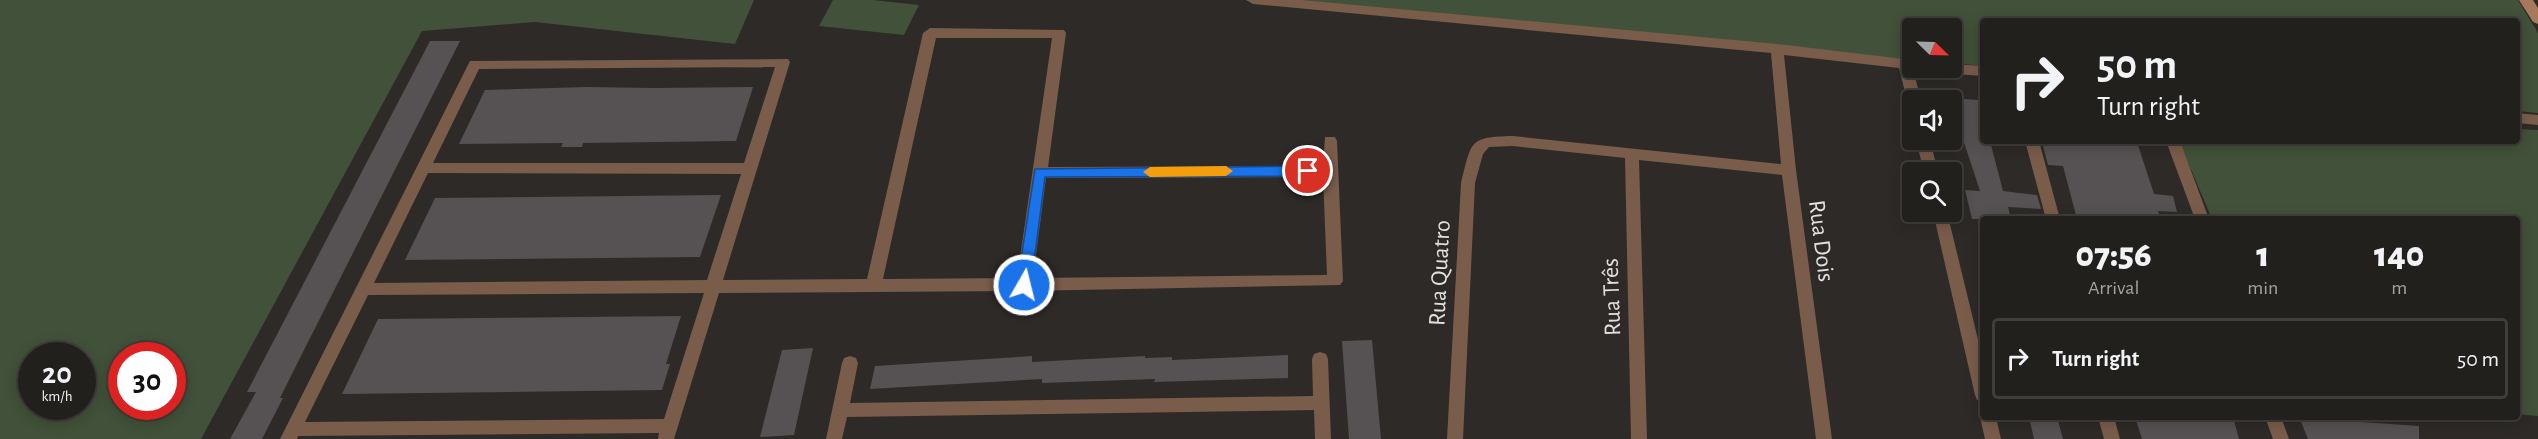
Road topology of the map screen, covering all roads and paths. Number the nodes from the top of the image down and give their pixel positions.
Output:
1 (1253, 0) edge
2 (2526, 0) edge
3 (2538, 19) edge
4 (1778, 49) junction
5 (1902, 63) edge
6 (1962, 70) edge
7 (1980, 71) edge
8 (2520, 118) edge
9 (2538, 120) edge
10 (1330, 141) dead end
11 (2033, 144) edge
12 (2174, 144) edge
13 (1632, 153) junction
14 (423, 168) junction
15 (750, 169) junction
16 (1789, 170) junction
17 (1330, 171) junction
18 (1040, 172) junction
19 (2052, 216) edge
20 (2201, 216) edge
21 (1942, 222) edge
22 (874, 284) junction
23 (714, 285) junction
24 (1024, 285) junction
25 (363, 289) junction
26 (1320, 359) dead end
27 (850, 363) dead end
28 (1980, 382) edge
29 (1322, 403) junction
30 (840, 410) junction
31 (1989, 420) edge
32 (2107, 420) edge
33 (2274, 420) edge
34 (668, 432) edge
35 (291, 434) edge
36 (834, 439) edge
37 (1323, 439) edge
38 (1455, 439) edge
39 (1639, 439) edge
40 (1824, 439) edge
41 (1993, 439) edge
42 (2112, 439) edge
43 (2281, 439) edge

1 - 4 street
2 - 3 main road
4 - 5 street
4 - 16 street, Rua Dois
6 - 7 street
8 - 9 street
10 - 17 street
11 - 19 street
12 - 20 street
13 - 16 street
13 - 38 street, Rua Quatro
13 - 39 street, Rua Três
14 - 15 street
14 - 15 street
14 - 25 street
15 - 23 street
16 - 40 street, Rua Dois
17 - 18 street
17 - 24 street
18 - 22 street
18 - 24 street
21 - 28 street
22 - 23 street
22 - 24 street
23 - 25 street
23 - 34 street
25 - 35 street
26 - 29 street
27 - 30 street
29 - 30 street
29 - 37 street
30 - 36 street
31 - 41 street
32 - 42 street
33 - 43 street
34 - 35 street

